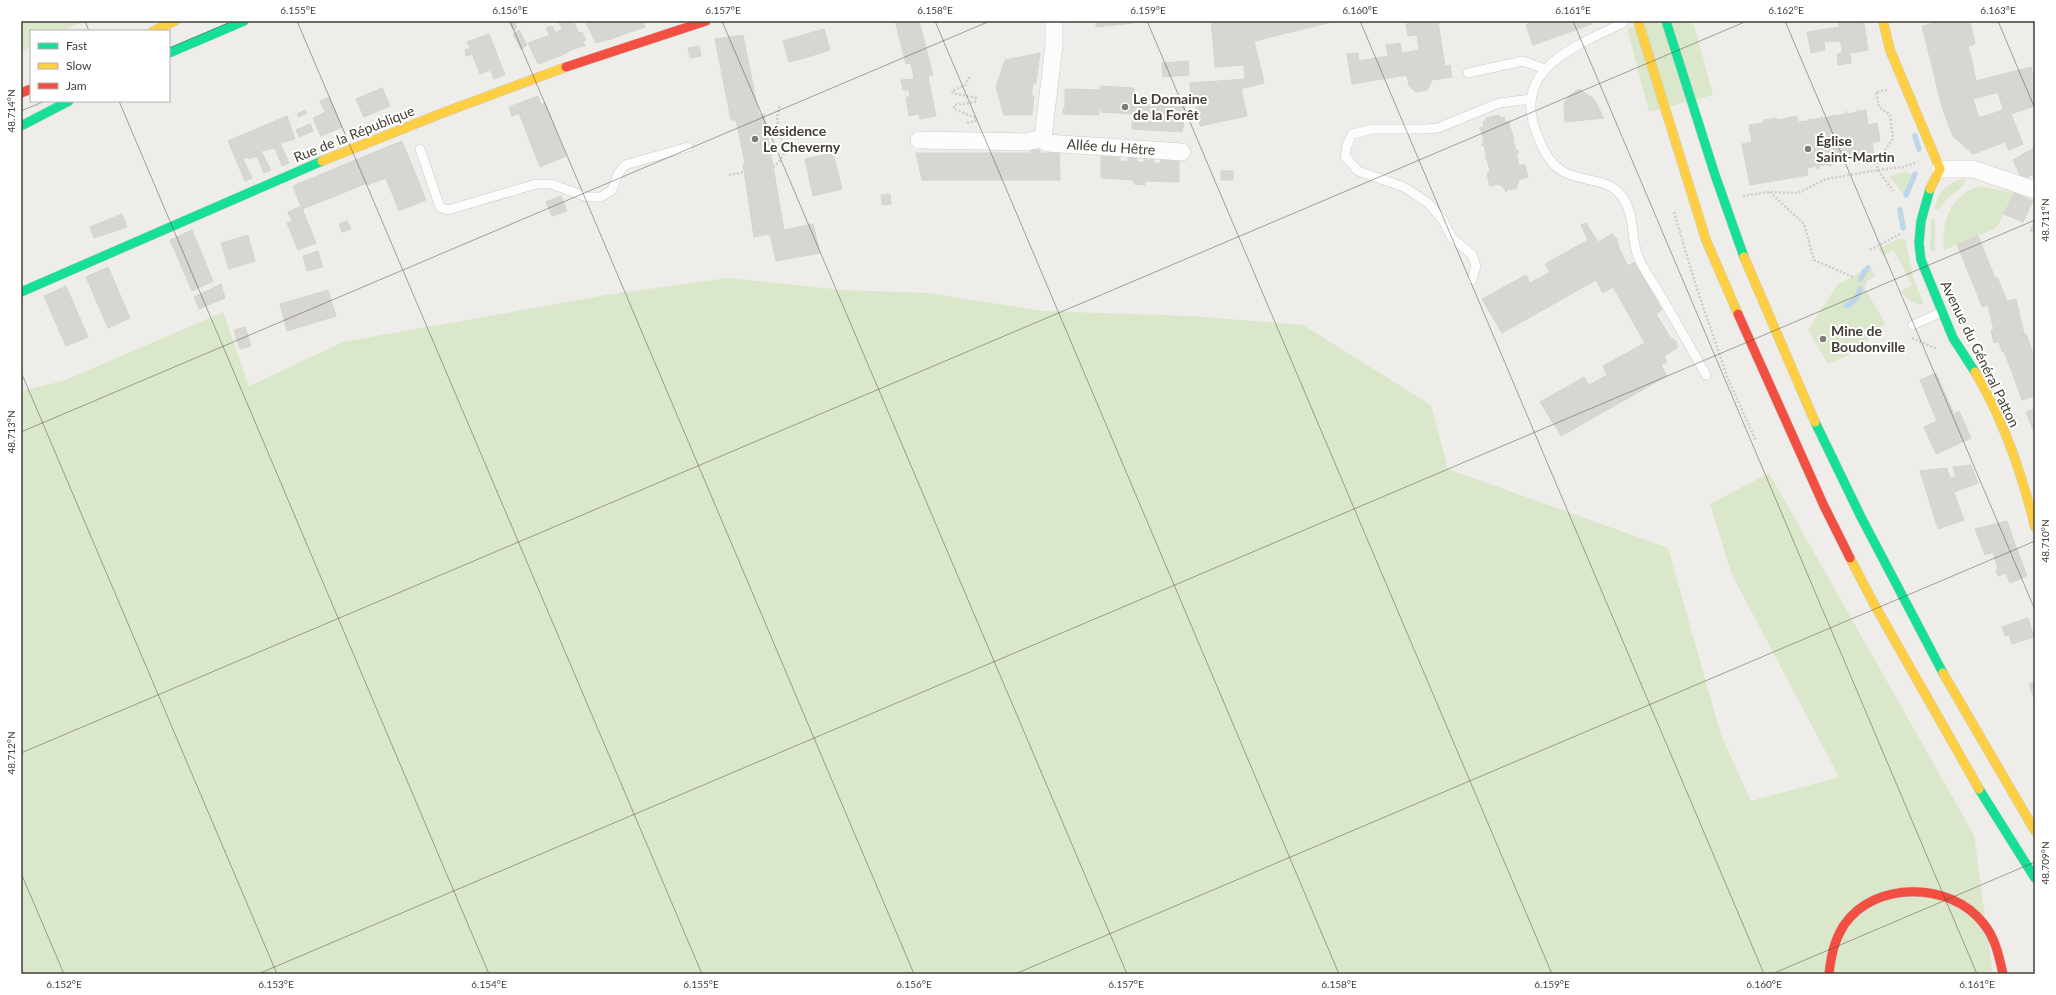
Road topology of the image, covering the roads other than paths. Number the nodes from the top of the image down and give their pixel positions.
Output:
1 (175, 21) edge
2 (244, 21) edge
3 (706, 21) edge
4 (1054, 21) edge
5 (1638, 21) edge
6 (1666, 21) edge
7 (1883, 21) edge
8 (1623, 24) dead end
9 (155, 30) edge
10 (170, 53) edge
11 (1545, 69) junction
12 (1468, 73) dead end
13 (30, 89) edge
14 (21, 94) edge
15 (1531, 99) junction
16 (67, 102) edge
17 (21, 126) edge
18 (1043, 138) junction
19 (919, 140) dead end
20 (688, 147) dead end
21 (420, 149) dead end
22 (1182, 152) dead end
23 (1940, 169) junction
24 (2035, 190) edge
25 (1472, 280) dead end
26 (21, 292) edge
27 (1942, 312) junction
28 (1913, 325) dead end
29 (1706, 375) dead end
30 (2035, 527) edge
31 (2035, 831) edge
32 (2035, 878) edge
33 (1829, 974) edge
34 (2003, 974) edge

1 - 9 main road
2 - 10 main road
3 - 26 main road, Rue de la République
4 - 18 street
5 - 32 main road
6 - 31 main road
7 - 23 main road
8 - 11 lane
11 - 12 lane
11 - 15 lane
13 - 14 main road
15 - 25 lane
15 - 29 lane
16 - 17 main road
18 - 19 street
18 - 22 street, Allée du Hêtre
20 - 21 lane
23 - 24 street
23 - 27 main road, Avenue du Général Patton
27 - 28 lane
27 - 30 main road, Avenue du Général Patton
33 - 34 main road

